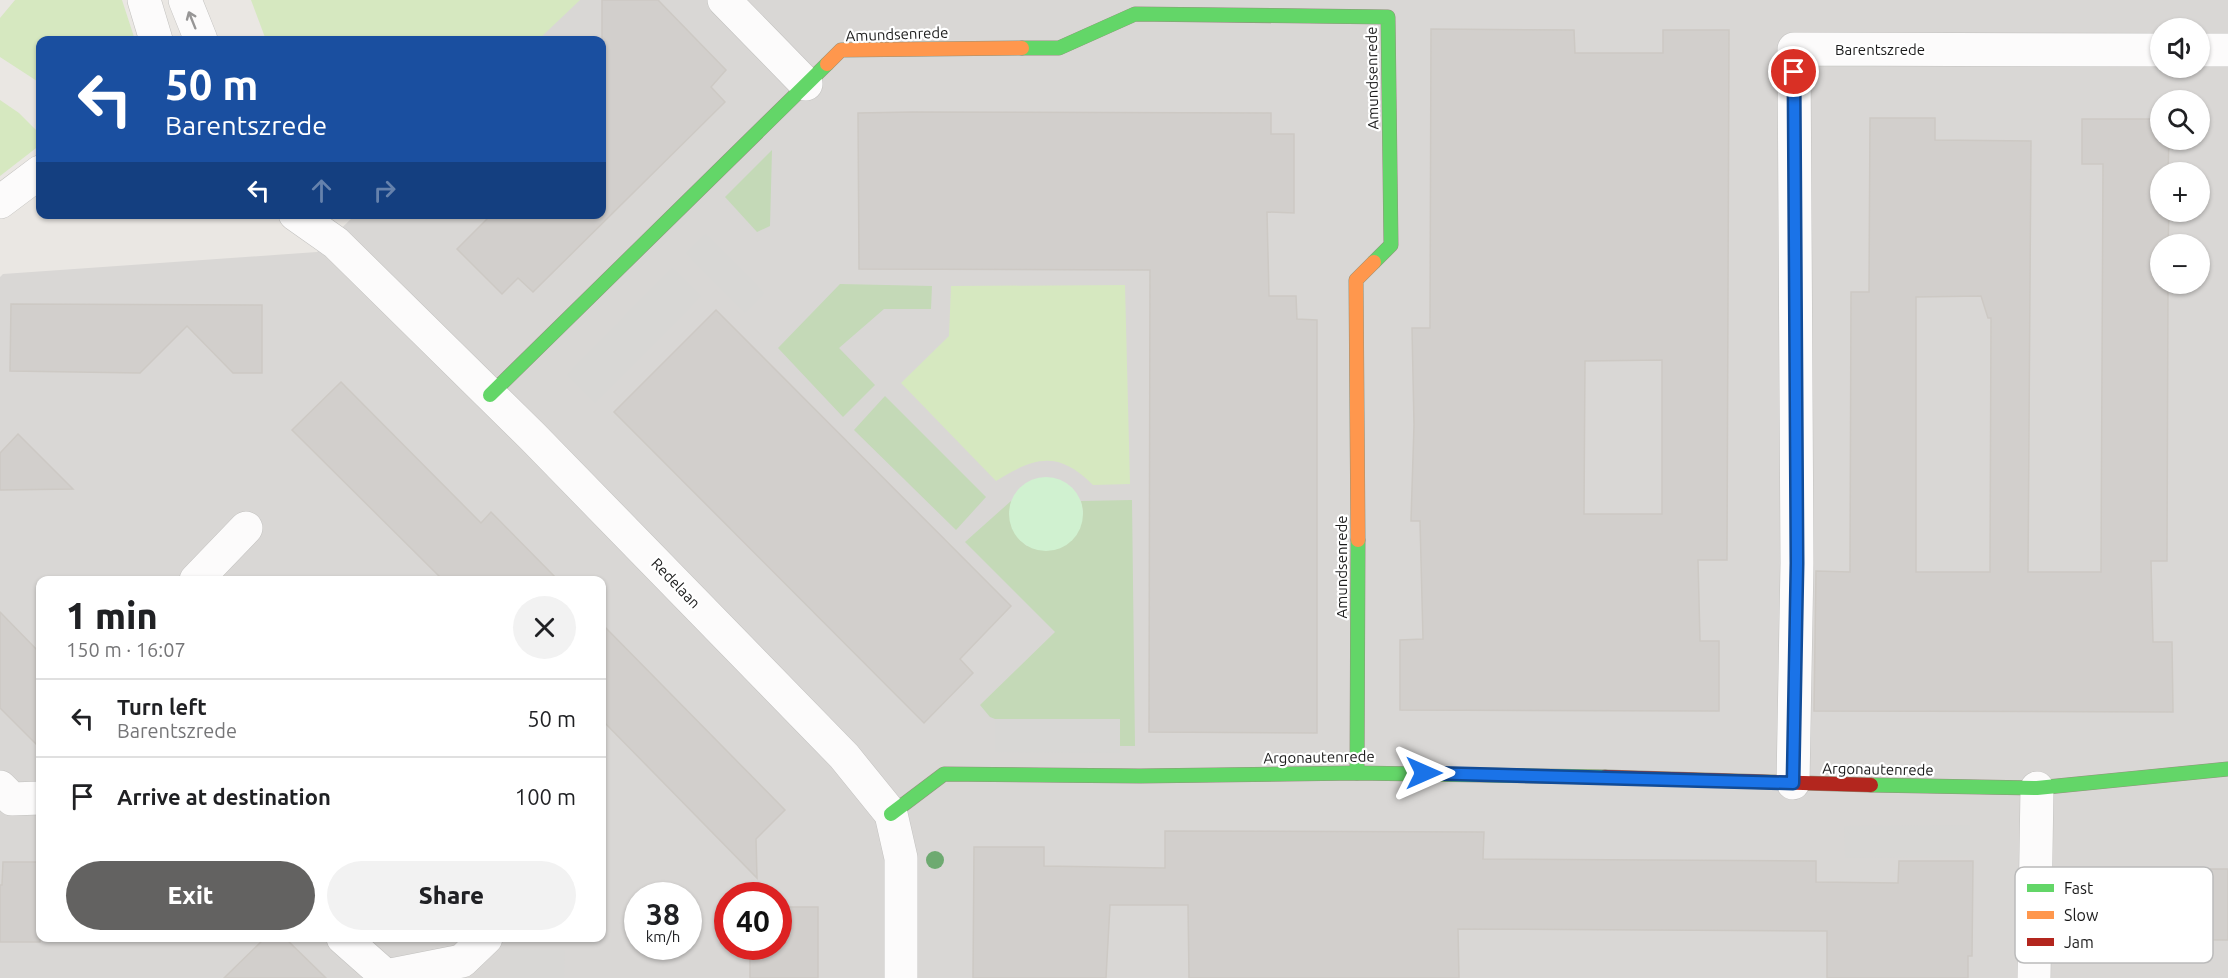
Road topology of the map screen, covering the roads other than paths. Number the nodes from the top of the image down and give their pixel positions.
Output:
1 (144, 0) edge
2 (185, 0) edge
3 (724, 0) edge
4 (155, 36) edge
5 (199, 36) edge
6 (2150, 50) edge
7 (2210, 50) edge
8 (2228, 50) edge
9 (806, 84) junction
10 (36, 175) edge
11 (0, 202) edge
12 (302, 219) edge
13 (321, 219) edge
14 (336, 243) junction
15 (490, 395) junction
16 (246, 528) dead end
17 (200, 576) edge
18 (2228, 769) edge
19 (1357, 773) junction
20 (1793, 783) junction
21 (0, 787) edge
22 (2037, 788) junction
23 (36, 798) edge
24 (891, 814) junction
25 (2036, 867) edge
26 (347, 942) edge
27 (482, 942) edge
28 (2034, 963) edge
29 (386, 977) edge
30 (901, 978) edge
31 (2034, 978) edge

1 - 4 street
5 -> 2 street
3 - 9 street
6 - 20 street, Barentszrede
7 - 8 street
9 - 15 street, Amundsenrede
9 - 19 street, Amundsenrede
10 - 11 street
12 - 14 street, Redelaan
13 - 14 street, Redelaan
14 - 15 street, Redelaan
15 - 24 street, Redelaan
16 - 17 street
18 - 22 street, Argonautenrede
19 - 20 street, Argonautenrede
19 - 24 street, Argonautenrede
20 - 22 street, Argonautenrede
21 - 23 street
22 - 25 street
24 - 30 street, Redelaan
26 - 29 street
27 - 29 street
28 - 31 street

